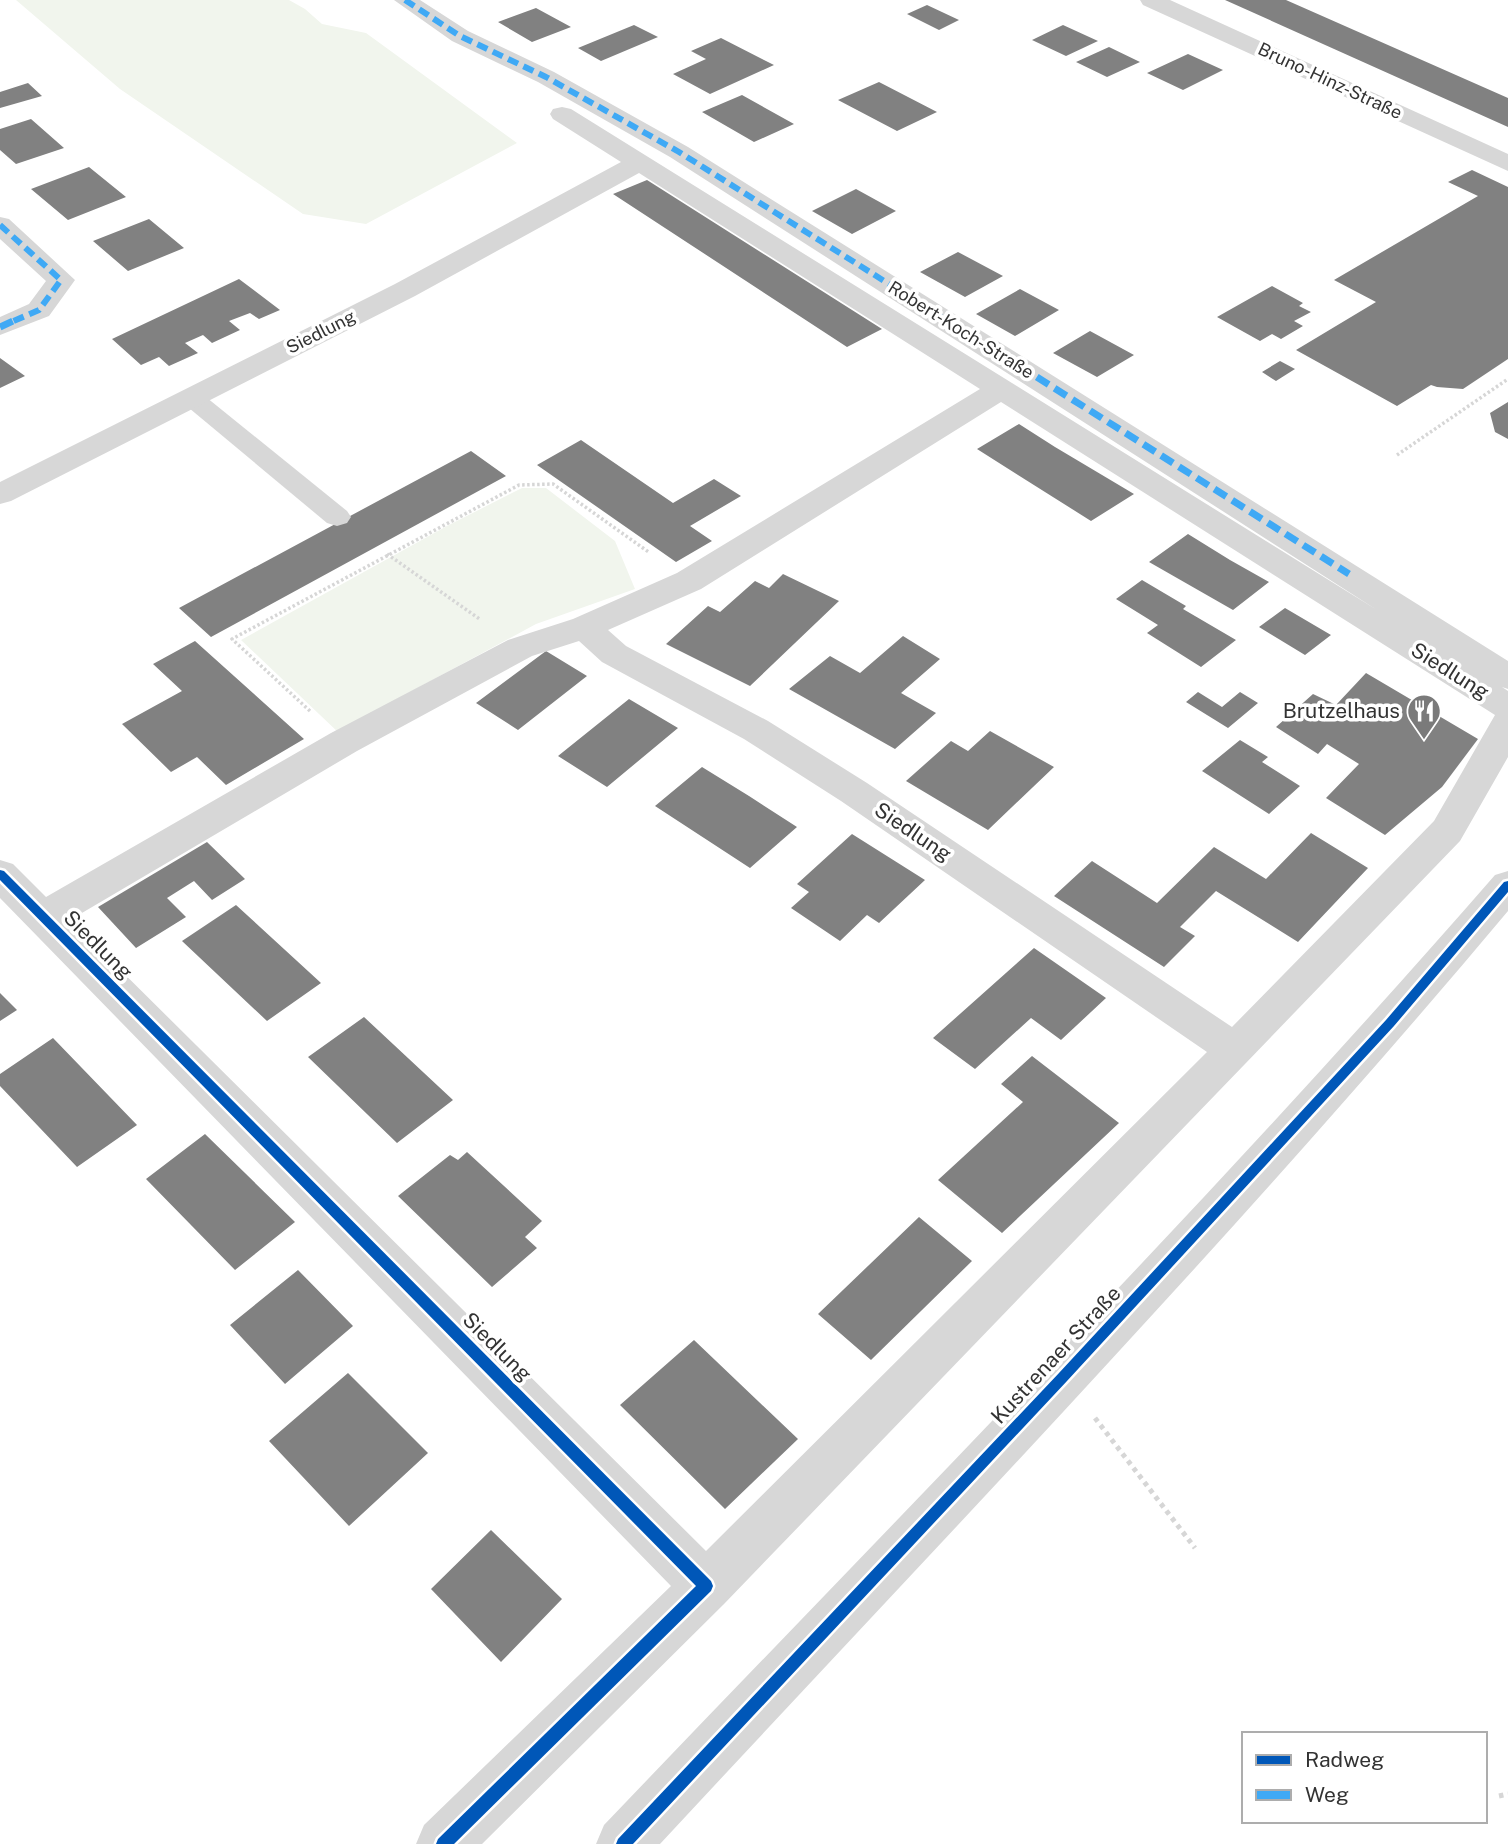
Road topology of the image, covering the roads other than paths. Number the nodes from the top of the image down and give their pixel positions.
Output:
1 (405, 0) edge
2 (1151, 0) edge
3 (460, 36) junction
4 (639, 163) junction
5 (1508, 163) edge
6 (0, 225) edge
7 (0, 327) edge
8 (1000, 390) junction
9 (192, 398) junction
10 (0, 494) edge
11 (337, 517) dead end
12 (585, 627) junction
13 (1405, 628) junction
14 (1508, 677) edge
15 (1508, 708) edge
16 (1508, 723) edge
17 (0, 874) edge
18 (1508, 885) edge
19 (43, 917) junction
20 (1235, 1050) junction
21 (706, 1586) junction
22 (443, 1844) edge
23 (623, 1844) edge

1 - 3 street, Robert-Koch-Straße
2 - 5 street, Bruno-Hinz-Straße
3 - 4 street, Siedlung
3 - 13 street, Robert-Koch-Straße
4 - 8 street, Siedlung
4 - 9 street, Siedlung
6 - 7 street
8 - 12 street, Siedlung
8 - 13 street, Siedlung
9 - 10 street, Siedlung
9 - 11 lane
12 - 19 street, Siedlung
12 - 20 street, Siedlung
13 - 14 street, Robert-Koch-Straße
13 - 15 street, Siedlung
16 - 20 street
17 - 19 street, Siedlung
18 - 23 street, Kustrenaer Straße
19 - 21 street, Siedlung
20 - 21 street
21 - 22 street

